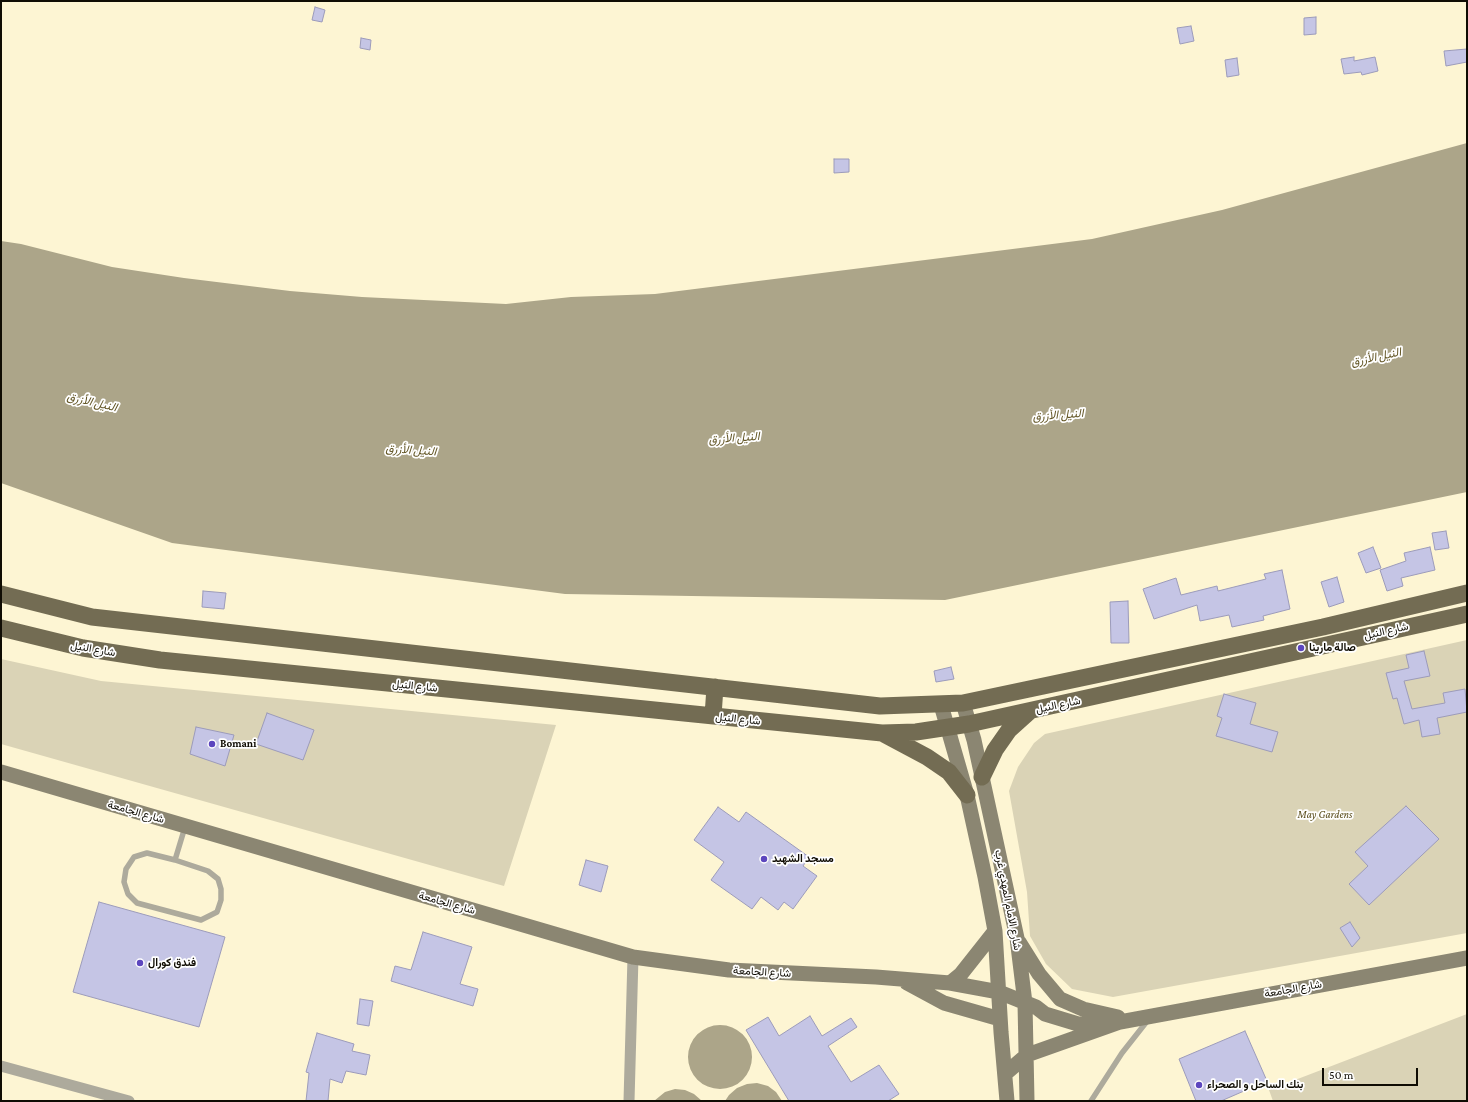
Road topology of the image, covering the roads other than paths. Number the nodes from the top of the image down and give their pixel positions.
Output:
1 (1467, 593) edge
2 (1, 594) edge
3 (1467, 614) edge
4 (1, 628) edge
5 (1120, 671) junction
6 (715, 687) junction
7 (1126, 690) junction
8 (963, 703) junction
9 (941, 705) junction
10 (1031, 710) junction
11 (713, 716) junction
12 (970, 724) junction
13 (948, 727) junction
14 (882, 733) junction
15 (1, 772) edge
16 (982, 777) junction
17 (967, 795) junction
18 (186, 826) junction
19 (175, 860) junction
20 (995, 931) junction
21 (1017, 938) junction
22 (633, 957) junction
23 (1467, 958) edge
24 (903, 980) junction
25 (950, 983) junction
26 (999, 992) junction
27 (1025, 1003) junction
28 (1151, 1015) junction
29 (1000, 1019) junction
30 (1125, 1021) junction
31 (1027, 1055) junction
32 (1, 1066) edge
33 (1006, 1073) junction
34 (129, 1101) edge
35 (629, 1101) edge
36 (1007, 1101) edge
37 (1027, 1101) edge
38 (1091, 1101) edge

1 - 5 main road, شارع النيل
2 - 6 main road, شارع النيل
3 - 7 main road, شارع النيل
4 - 11 main road, شارع النيل
5 - 7 main road
5 - 8 main road, شارع النيل
6 - 9 main road, شارع النيل
6 - 11 main road
7 - 10 main road, شارع النيل
8 - 9 main road, شارع النيل
8 - 12 main road, شارع الامام المهدي غرب
9 - 13 main road, شارع الامام المهدي غرب
10 - 12 main road, شارع النيل
10 - 16 main road
11 - 14 main road, شارع النيل
12 - 13 main road, شارع النيل
12 - 16 main road, شارع الامام المهدي غرب
13 - 14 main road, شارع النيل
13 - 17 main road, شارع الامام المهدي غرب
14 - 17 main road
15 - 18 main road, شارع الجامعة
16 - 21 main road, شارع الامام المهدي غرب
17 - 20 main road, شارع الامام المهدي غرب
18 - 19 lane
18 - 22 main road, شارع الجامعة
19 - 19 lane
20 - 25 main road
20 - 26 main road, شارع الامام المهدي غرب
21 - 27 main road, شارع الامام المهدي غرب
21 - 30 main road
22 - 24 main road, شارع الجامعة
22 - 35 street
23 - 28 main road, شارع الجامعة
24 - 25 main road, شارع الجامعة
24 - 29 main road, شارع الجامعة
25 - 26 main road, شارع الجامعة
26 - 27 main road, شارع الجامعة
26 - 29 main road, شارع الامام المهدي غرب
27 - 30 main road, شارع الجامعة
27 - 31 main road, شارع الامام المهدي غرب
28 - 30 main road, شارع الجامعة
28 - 38 lane
29 - 33 main road, شارع الامام المهدي غرب
30 - 31 main road, شارع الجامعة
31 - 33 main road, شارع الجامعة
31 - 37 main road, شارع الامام المهدي غرب
32 - 34 street
33 - 36 main road, شارع الامام المهدي غرب

